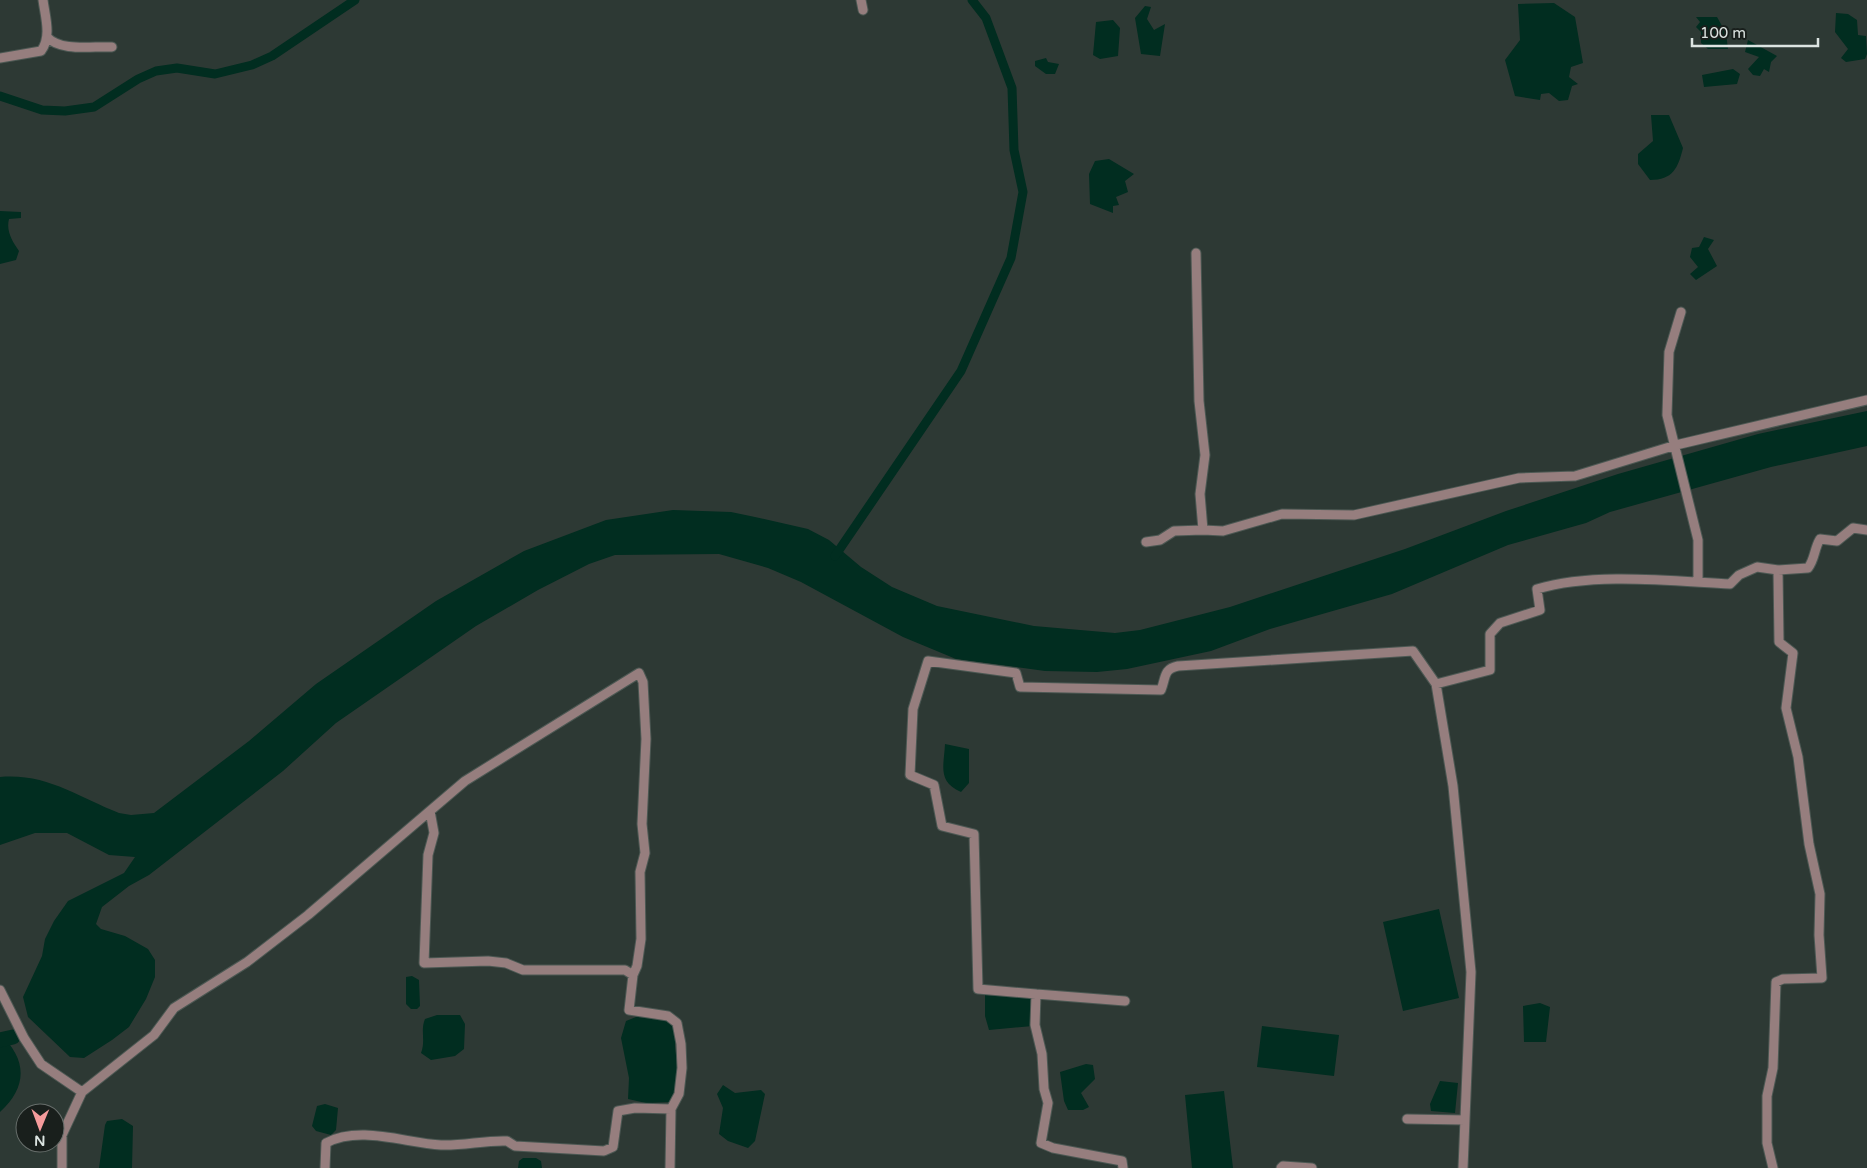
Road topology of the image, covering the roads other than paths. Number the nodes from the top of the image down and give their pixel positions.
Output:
1 (43, 0) edge
2 (861, 0) edge
3 (863, 10) dead end
4 (47, 37) junction
5 (112, 47) dead end
6 (0, 58) edge
7 (1196, 253) dead end
8 (1681, 312) dead end
9 (1867, 400) edge
10 (1677, 448) junction
11 (1203, 530) junction
12 (1867, 530) edge
13 (1146, 542) dead end
14 (1778, 570) junction
15 (1698, 582) junction
16 (1436, 684) junction
17 (430, 810) junction
18 (633, 975) junction
19 (0, 990) edge
20 (1036, 994) junction
21 (1125, 1002) dead end
22 (82, 1092) junction
23 (671, 1109) junction
24 (1407, 1120) dead end
25 (1464, 1120) junction
26 (62, 1168) edge
27 (325, 1168) edge
28 (670, 1168) edge
29 (1123, 1168) edge
30 (1281, 1168) edge
31 (1312, 1168) edge
32 (1462, 1168) edge
33 (1773, 1168) edge

1 - 4 street
2 - 3 street
4 - 5 street
4 - 6 street
7 - 11 street
8 - 10 street
9 - 10 street
10 - 11 street
10 - 15 street
11 - 13 street
12 - 14 street
14 - 15 street
14 - 33 street
15 - 16 street
16 - 20 street
16 - 25 street
17 - 18 street
17 - 18 street
17 - 22 street
18 - 23 street
19 - 22 street
20 - 21 street
20 - 29 street
22 - 26 street
23 - 27 street
23 - 28 street
24 - 25 street
25 - 32 street
30 - 31 street

